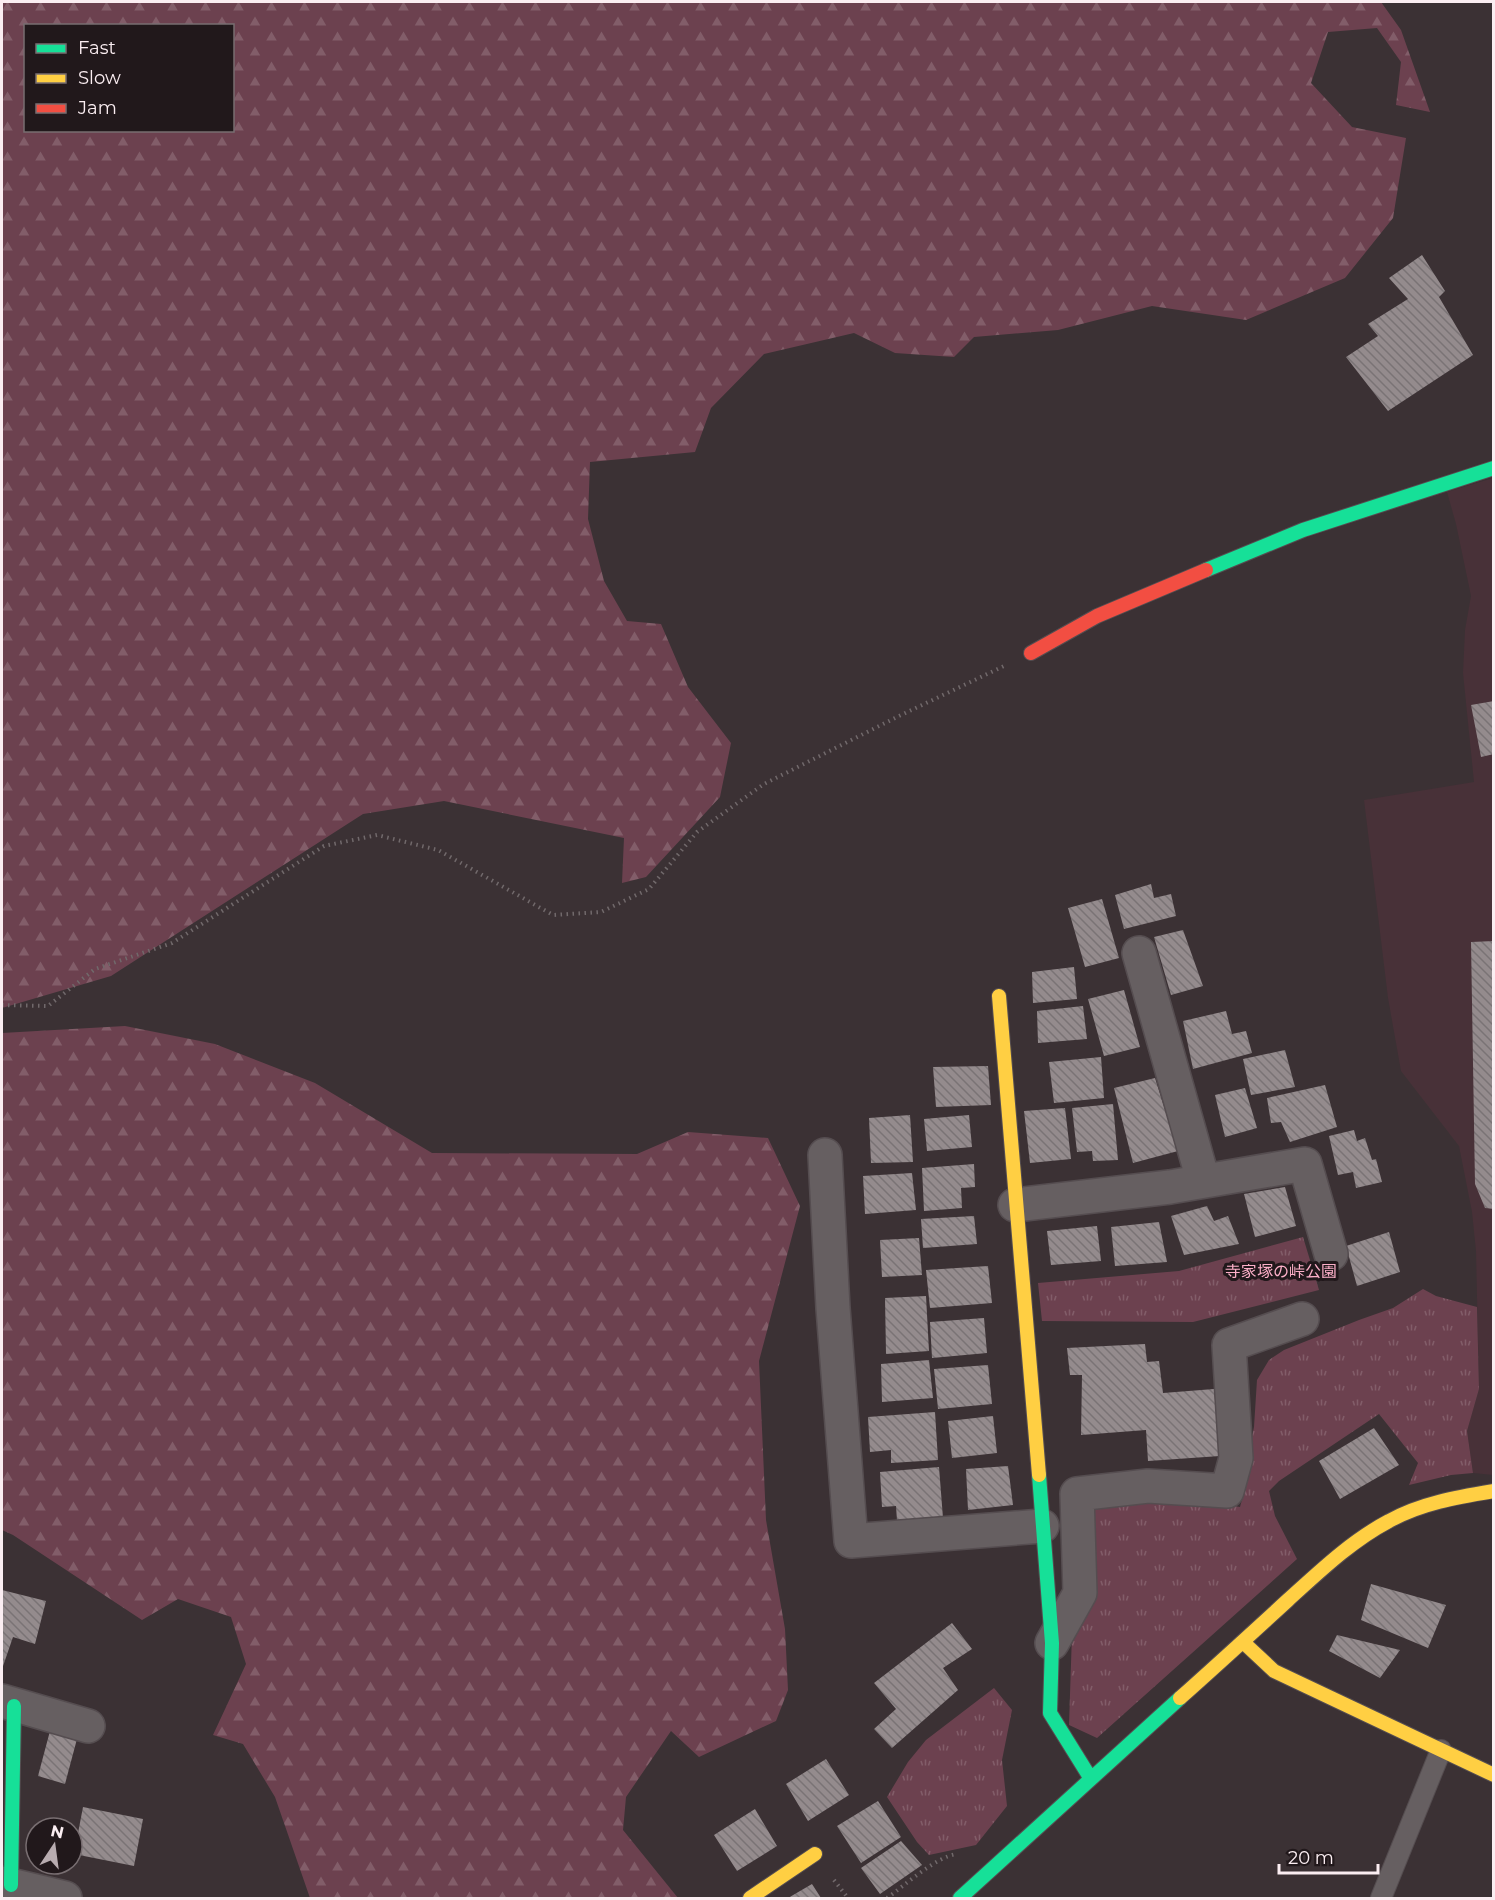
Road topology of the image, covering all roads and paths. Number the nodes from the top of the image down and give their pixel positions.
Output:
1 (1494, 468) edge
2 (1031, 653) joint
3 (1139, 953) dead end
4 (999, 996) dead end
5 (2, 1005) edge
6 (825, 1155) dead end
7 (1203, 1180) junction
8 (1015, 1205) junction
9 (1331, 1254) dead end
10 (1302, 1319) dead end
11 (1494, 1491) edge
12 (1042, 1526) junction
13 (1243, 1642) junction
14 (1052, 1643) junction
15 (8, 1703) edge
16 (88, 1726) dead end
17 (1441, 1750) junction
18 (1494, 1775) edge
19 (1091, 1779) junction
20 (815, 1854) dead end
21 (6, 1884) edge
22 (65, 1899) edge
23 (750, 1899) edge
24 (960, 1899) edge
25 (1380, 1899) edge

1 - 2 street
2 - 5 path
3 - 7 street
4 - 8 street
6 - 12 street
7 - 8 street
7 - 9 street
8 - 12 street
10 - 14 street
11 - 13 street
12 - 14 street
13 - 17 street
13 - 19 street
14 - 19 street
15 - 16 street
15 - 21 street
17 - 18 street
17 - 25 lane
19 - 24 street
20 - 23 street
21 - 22 street

